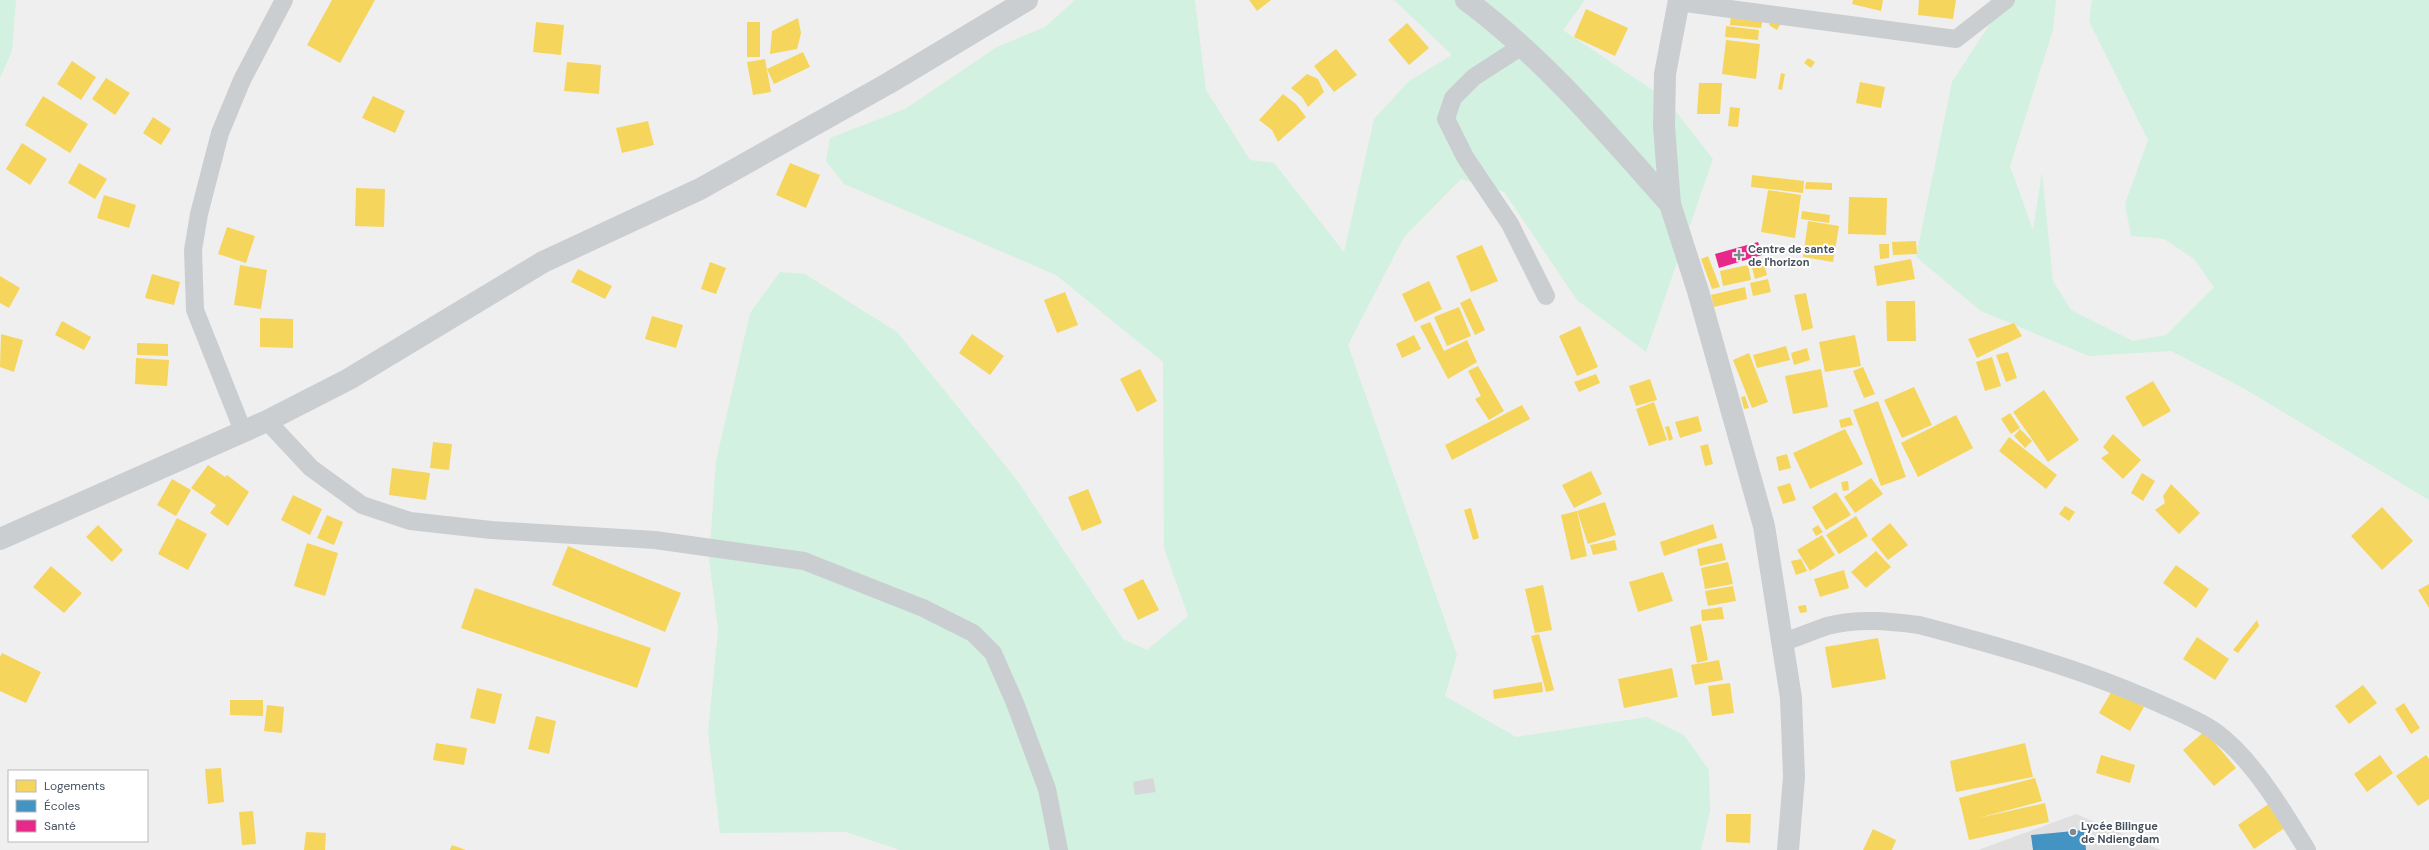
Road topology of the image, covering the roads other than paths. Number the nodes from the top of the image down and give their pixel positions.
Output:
1 (284, 0) edge
2 (1027, 0) edge
3 (1466, 0) edge
4 (2006, 0) edge
5 (1679, 1) edge
6 (1522, 46) junction
7 (1670, 204) junction
8 (1546, 296) dead end
9 (267, 421) junction
10 (243, 431) junction
11 (0, 539) edge
12 (1784, 642) junction
13 (1059, 850) edge
14 (1788, 850) edge
15 (2307, 850) edge

1 - 10 street
2 - 9 street
3 - 6 street
4 - 5 street
5 - 7 street
6 - 7 street
6 - 8 street
7 - 12 street
9 - 10 street
9 - 13 street
10 - 11 street
12 - 14 street
12 - 15 street

